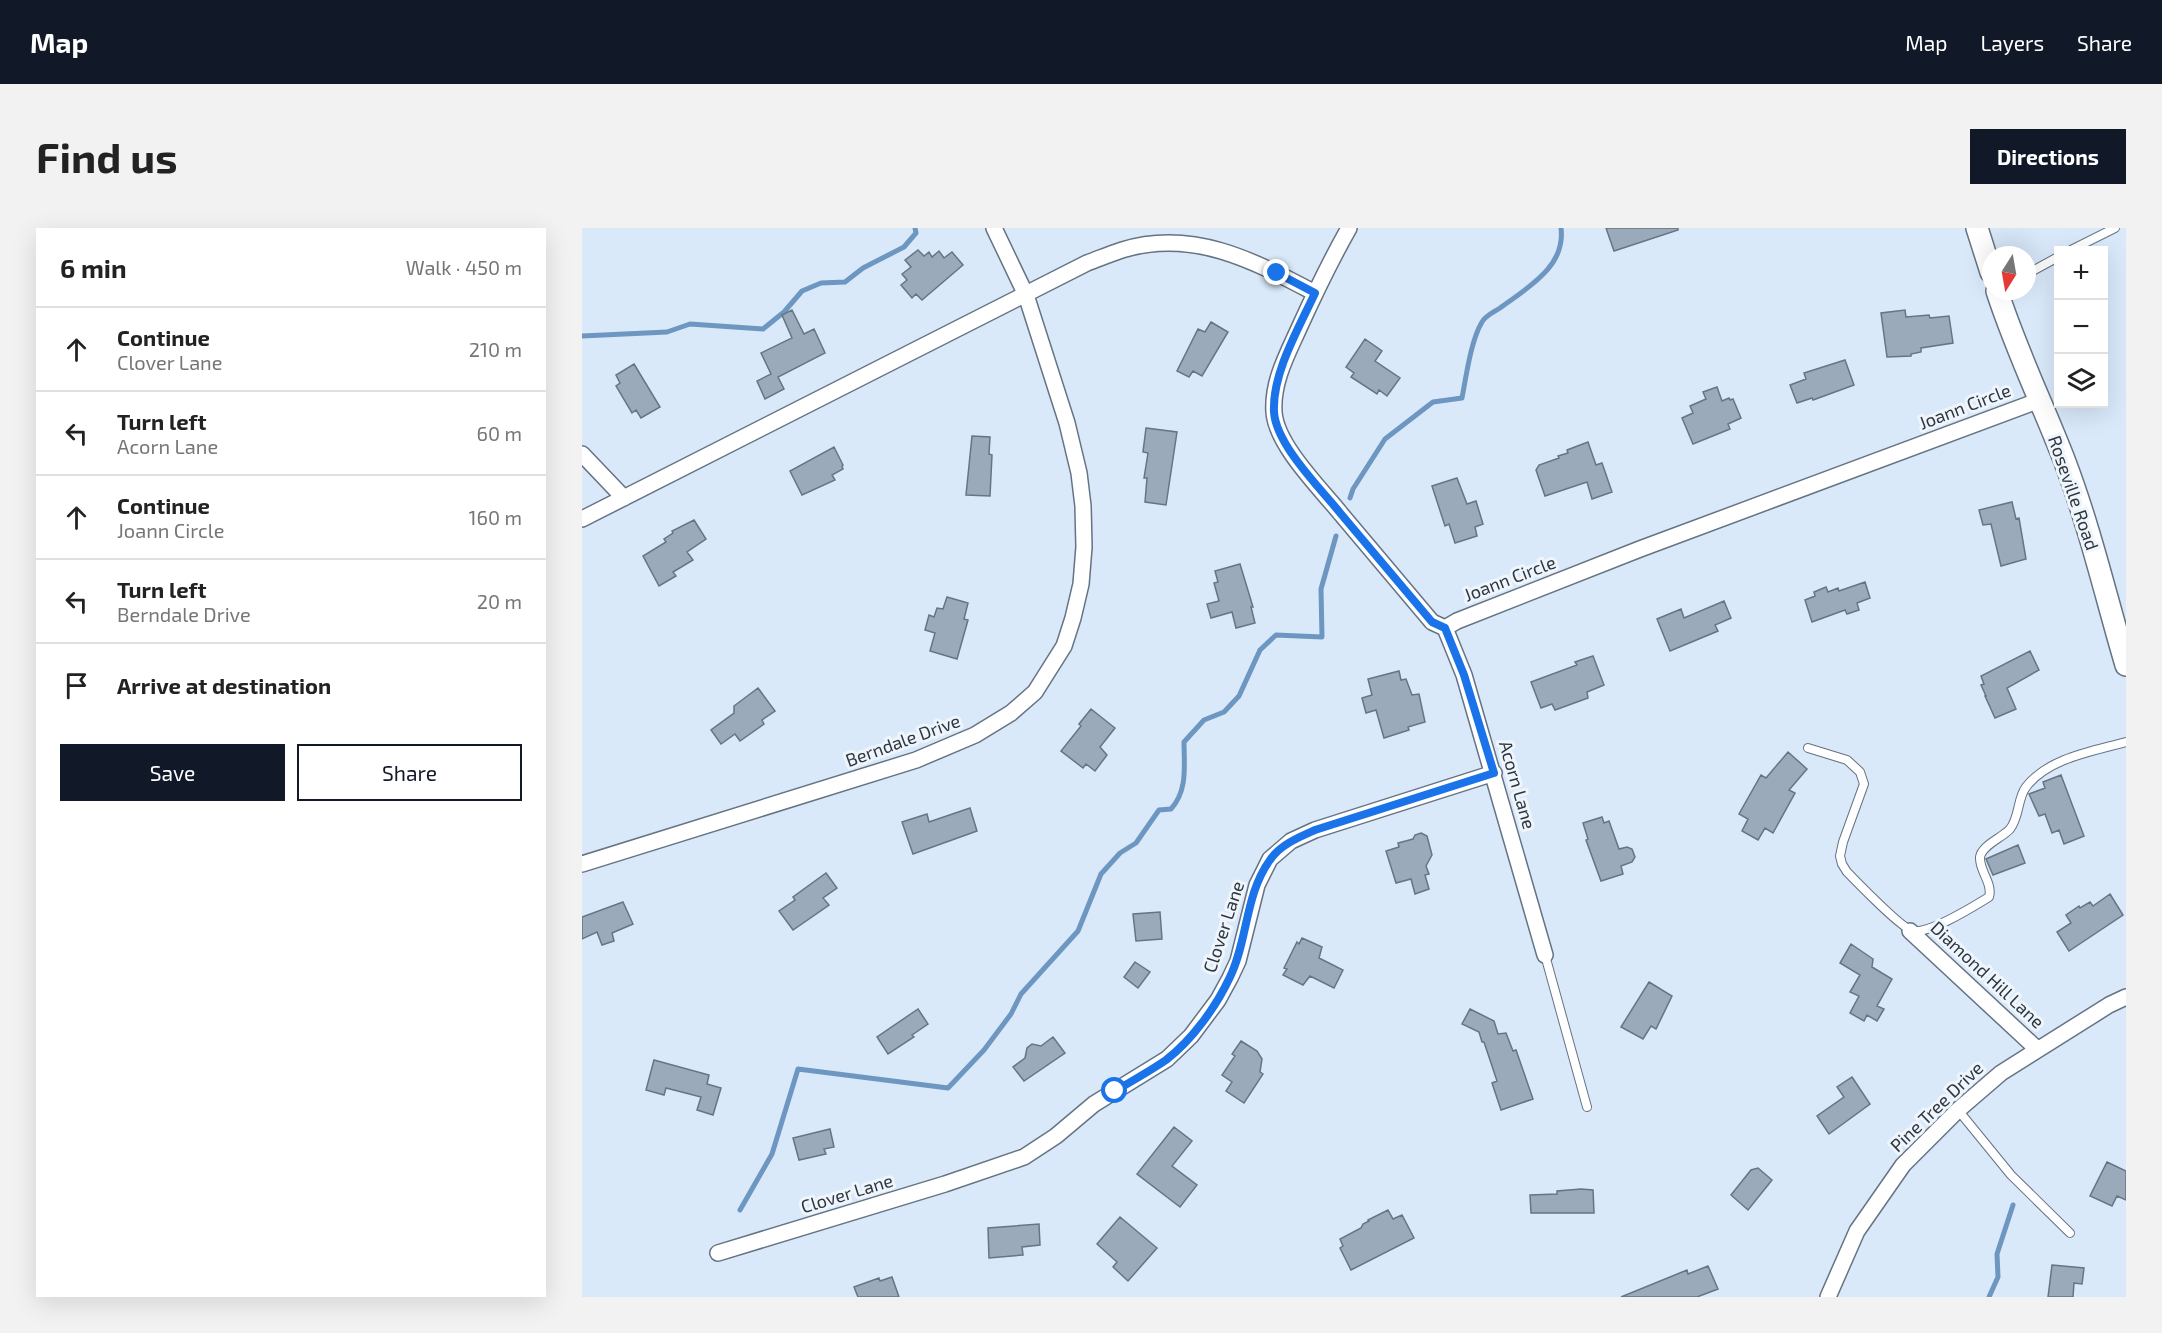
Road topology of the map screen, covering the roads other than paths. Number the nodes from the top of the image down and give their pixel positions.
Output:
1 (993, 228) edge
2 (1349, 228) edge
3 (1977, 228) edge
4 (2115, 228) edge
5 (1983, 246) edge
6 (2079, 246) edge
7 (2054, 259) edge
8 (2036, 269) edge
9 (1315, 293) junction
10 (1026, 295) junction
11 (2000, 300) edge
12 (2040, 400) junction
13 (582, 454) edge
14 (624, 498) junction
15 (582, 519) edge
16 (2120, 621) edge
17 (1445, 628) junction
18 (2126, 665) edge
19 (2126, 742) edge
20 (1808, 748) dead end
21 (1494, 773) junction
22 (582, 864) edge
23 (1910, 931) junction
24 (1545, 955) joint
25 (2126, 997) edge
26 (2037, 1049) junction
27 (1587, 1107) dead end
28 (1958, 1110) junction
29 (2070, 1233) dead end
30 (718, 1253) dead end
31 (1828, 1297) edge

1 - 10 street, Berndale Drive
2 - 9 street
3 - 5 street
4 - 6 lane
7 - 8 lane
9 - 10 street
9 - 17 street
10 - 14 street
10 - 22 street, Berndale Drive
11 - 12 street, Roseville Road
12 - 16 street, Roseville Road
12 - 17 street, Joann Circle
13 - 14 street
14 - 15 street
16 - 18 street, Roseville Road
17 - 21 street, Acorn Lane
19 - 23 lane
20 - 23 lane
21 - 24 street, Acorn Lane
21 - 30 street, Clover Lane
23 - 26 street, Diamond Hill Lane
24 - 27 lane
25 - 26 street, Pine Tree Drive
26 - 28 street, Pine Tree Drive
28 - 29 lane
28 - 31 street, Pine Tree Drive

